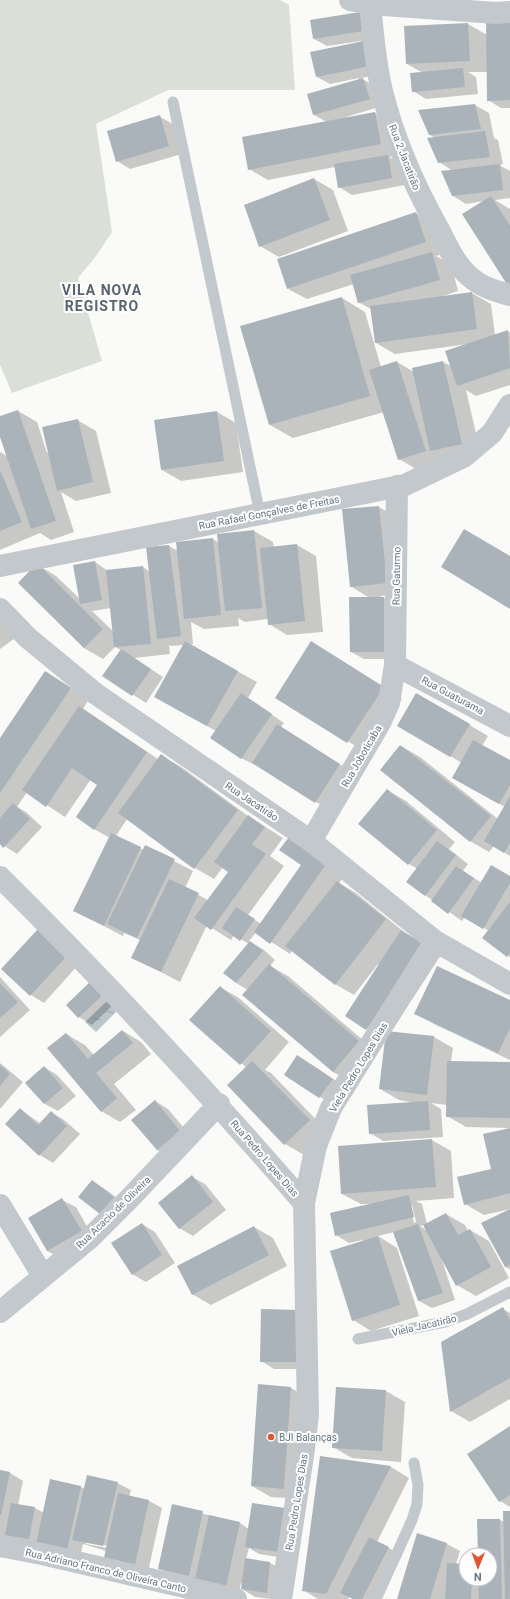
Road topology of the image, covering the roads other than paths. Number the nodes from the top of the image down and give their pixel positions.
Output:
1 (360, 2) edge
2 (510, 12) edge
3 (174, 102) dead end
4 (510, 296) edge
5 (510, 405) edge
6 (397, 486) junction
7 (260, 514) junction
8 (0, 566) edge
9 (0, 609) edge
10 (395, 665) junction
11 (510, 726) edge
12 (311, 841) junction
13 (3, 887) edge
14 (435, 941) junction
15 (510, 984) edge
16 (219, 1104) junction
17 (304, 1203) junction
18 (0, 1205) edge
19 (43, 1276) junction
20 (510, 1292) edge
21 (0, 1312) edge
22 (358, 1339) dead end
23 (414, 1462) dead end
24 (0, 1546) edge
25 (236, 1599) edge
26 (281, 1599) edge
27 (376, 1599) edge

1 - 2 street
1 - 4 street, Rua 2 Jacatirão
3 - 7 lane
5 - 6 street, Rua Rafael Gonçalves de Freitas
6 - 7 street, Rua Rafael Gonçalves de Freitas
6 - 10 street, Rua Gaturmo
7 - 8 street, Rua Rafael Gonçalves de Freitas
9 - 12 street, Rua Jacatirão
10 - 11 street, Rua Guaturama
10 - 12 street, Rua Joboticaba
12 - 14 street, Rua Jacatirão
13 - 16 street, Rua Pedro Lopes Dias
14 - 15 street, Rua Jacatirão
14 - 17 street, Viela Pedro Lopes Dias
16 - 17 street, Rua Pedro Lopes Dias
16 - 19 street, Rua Acacio de Oliveira
17 - 26 street, Rua Pedro Lopes Dias
18 - 19 street
19 - 21 street, Rua Acacio de Oliveira
20 - 22 lane, Viela Jacatirão
23 - 27 lane
24 - 25 street, Rua Adriano Franco de Oliveira Canto

